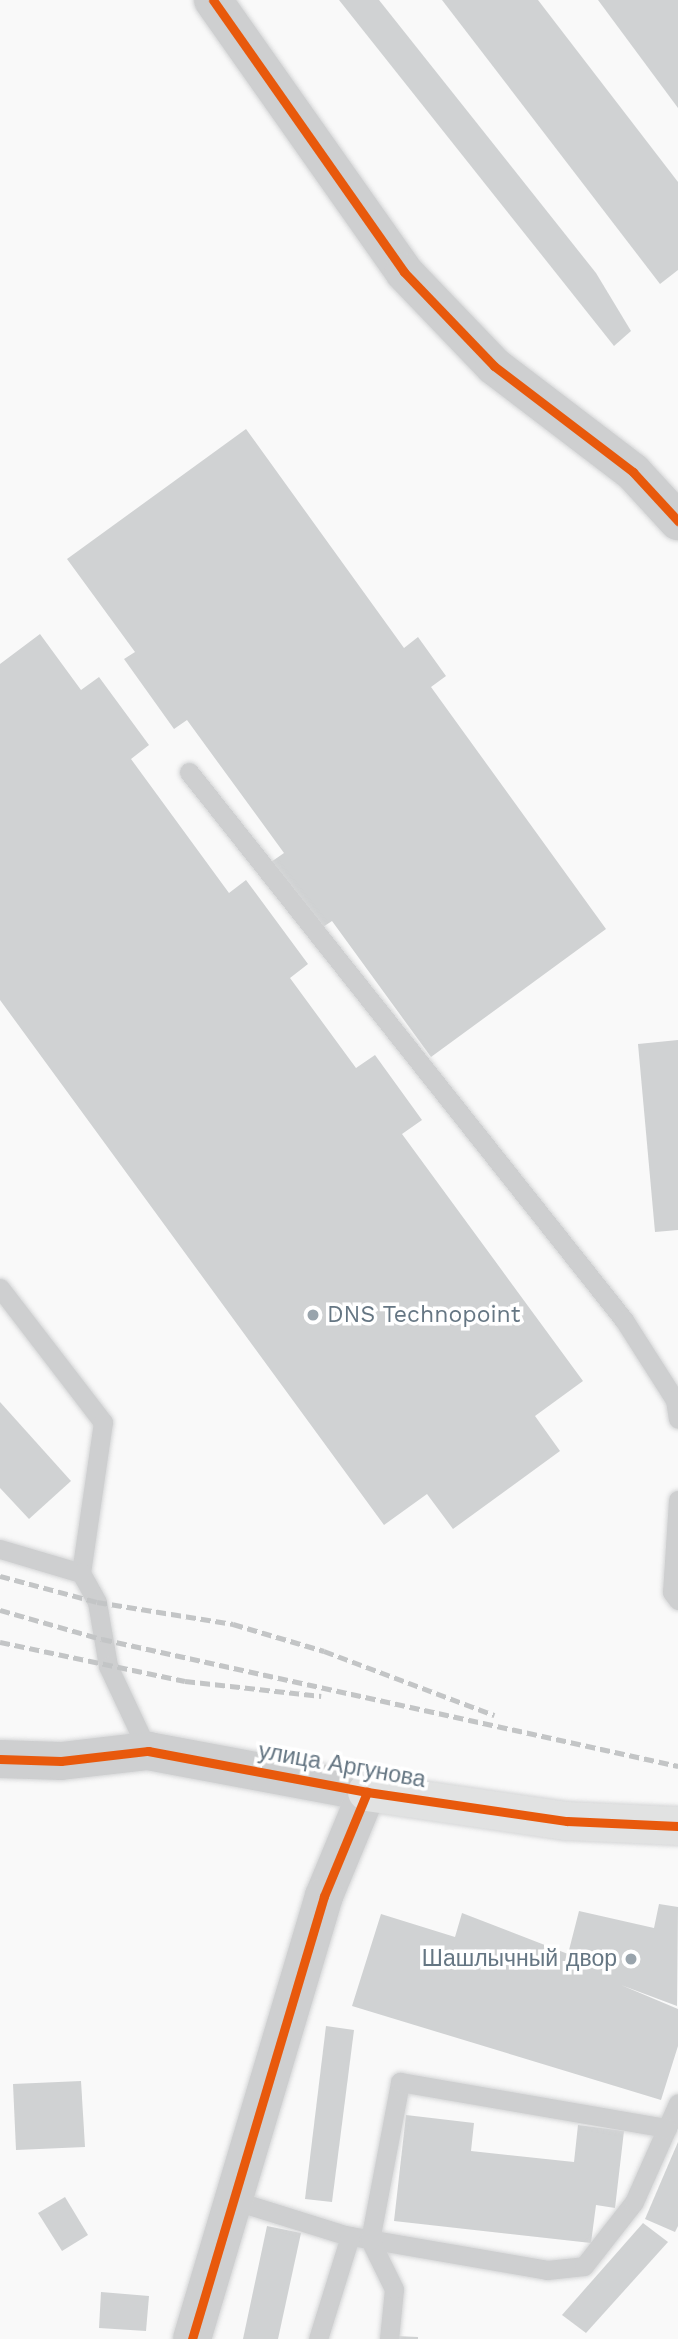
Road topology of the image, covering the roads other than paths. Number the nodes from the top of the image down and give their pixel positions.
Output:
1 (213, 0) edge
2 (678, 521) edge
3 (189, 772) dead end
4 (0, 1288) edge
5 (678, 1419) edge
6 (678, 1500) edge
7 (0, 1549) edge
8 (80, 1573) junction
9 (678, 1600) edge
10 (148, 1751) junction
11 (0, 1759) edge
12 (367, 1792) junction
13 (678, 1826) edge
14 (678, 2103) edge
15 (667, 2128) junction
16 (236, 2201) junction
17 (350, 2236) junction
18 (370, 2240) junction
19 (192, 2339) edge
20 (318, 2339) edge
21 (389, 2339) edge

1 - 2 street
3 - 5 lane
4 - 8 lane
6 - 9 lane
7 - 8 lane
8 - 10 lane
10 - 11 street, улица Аргунова
10 - 12 street, улица Аргунова
12 - 13 street, улица Аргунова
12 - 16 street
14 - 15 lane
15 - 18 lane
15 - 18 lane
16 - 17 lane
16 - 19 street
17 - 18 lane
17 - 20 lane
18 - 21 lane

